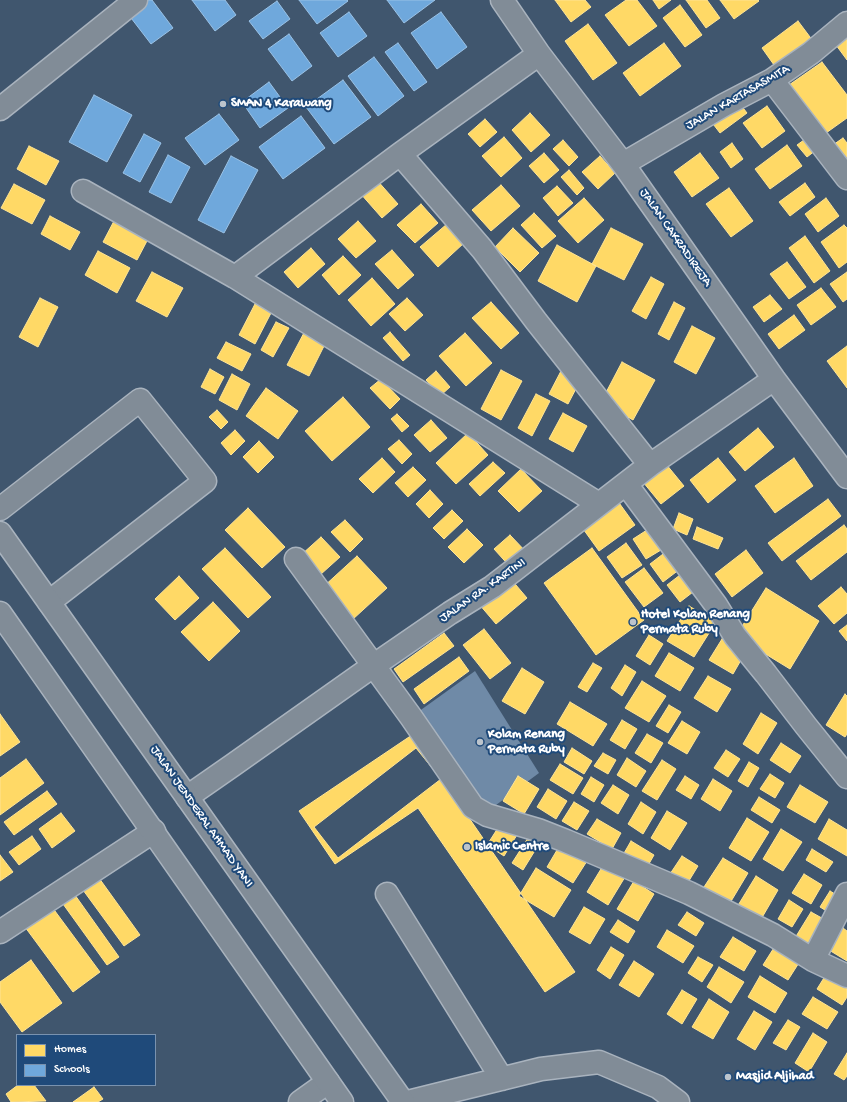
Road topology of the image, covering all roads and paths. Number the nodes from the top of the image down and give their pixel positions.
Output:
1 (136, 0) edge
2 (502, 0) edge
3 (847, 23) edge
4 (539, 54) junction
5 (772, 80) junction
6 (0, 109) edge
7 (400, 154) junction
8 (623, 164) junction
9 (847, 178) edge
10 (82, 191) dead end
11 (236, 277) junction
12 (774, 379) junction
13 (650, 465) junction
14 (847, 477) edge
15 (626, 484) junction
16 (599, 504) junction
17 (0, 509) edge
18 (0, 533) edge
19 (296, 559) dead end
20 (49, 602) junction
21 (0, 612) edge
22 (373, 666) junction
23 (847, 777) edge
24 (187, 796) junction
25 (154, 831) junction
26 (387, 894) dead end
27 (847, 894) edge
28 (0, 932) edge
29 (813, 960) junction
30 (847, 976) edge
31 (502, 1079) junction
32 (328, 1082) junction
33 (300, 1102) edge
34 (342, 1102) edge
35 (403, 1102) edge
36 (408, 1102) edge
37 (678, 1102) edge

1 - 6 street
2 - 4 street, JALAN CAKRADIREJA
3 - 5 street, JALAN KARTASASMITA
4 - 7 street
4 - 8 street, JALAN CAKRADIREJA
5 - 8 street, JALAN KARTASASMITA
5 - 9 street
7 - 11 street
7 - 13 street
8 - 12 street, JALAN CAKRADIREJA
10 - 11 street
11 - 16 street
12 - 13 street, JALAN RA. KARTINI
12 - 14 street, JALAN CAKRADIREJA
13 - 15 street, JALAN RA. KARTINI
15 - 16 street, JALAN RA. KARTINI
15 - 23 street
16 - 22 street, JALAN RA. KARTINI
17 - 20 street
18 - 20 street, JALAN JENDERAL AHMAD YANI
19 - 22 street
20 - 24 street, JALAN JENDERAL AHMAD YANI
21 - 25 street
22 - 24 street, JALAN RA. KARTINI
22 - 29 street
24 - 35 street, JALAN JENDERAL AHMAD YANI
25 - 28 street
25 - 32 street
26 - 31 street
27 - 29 street
29 - 30 street
31 - 36 street
31 - 37 street
32 - 33 street
32 - 34 street

